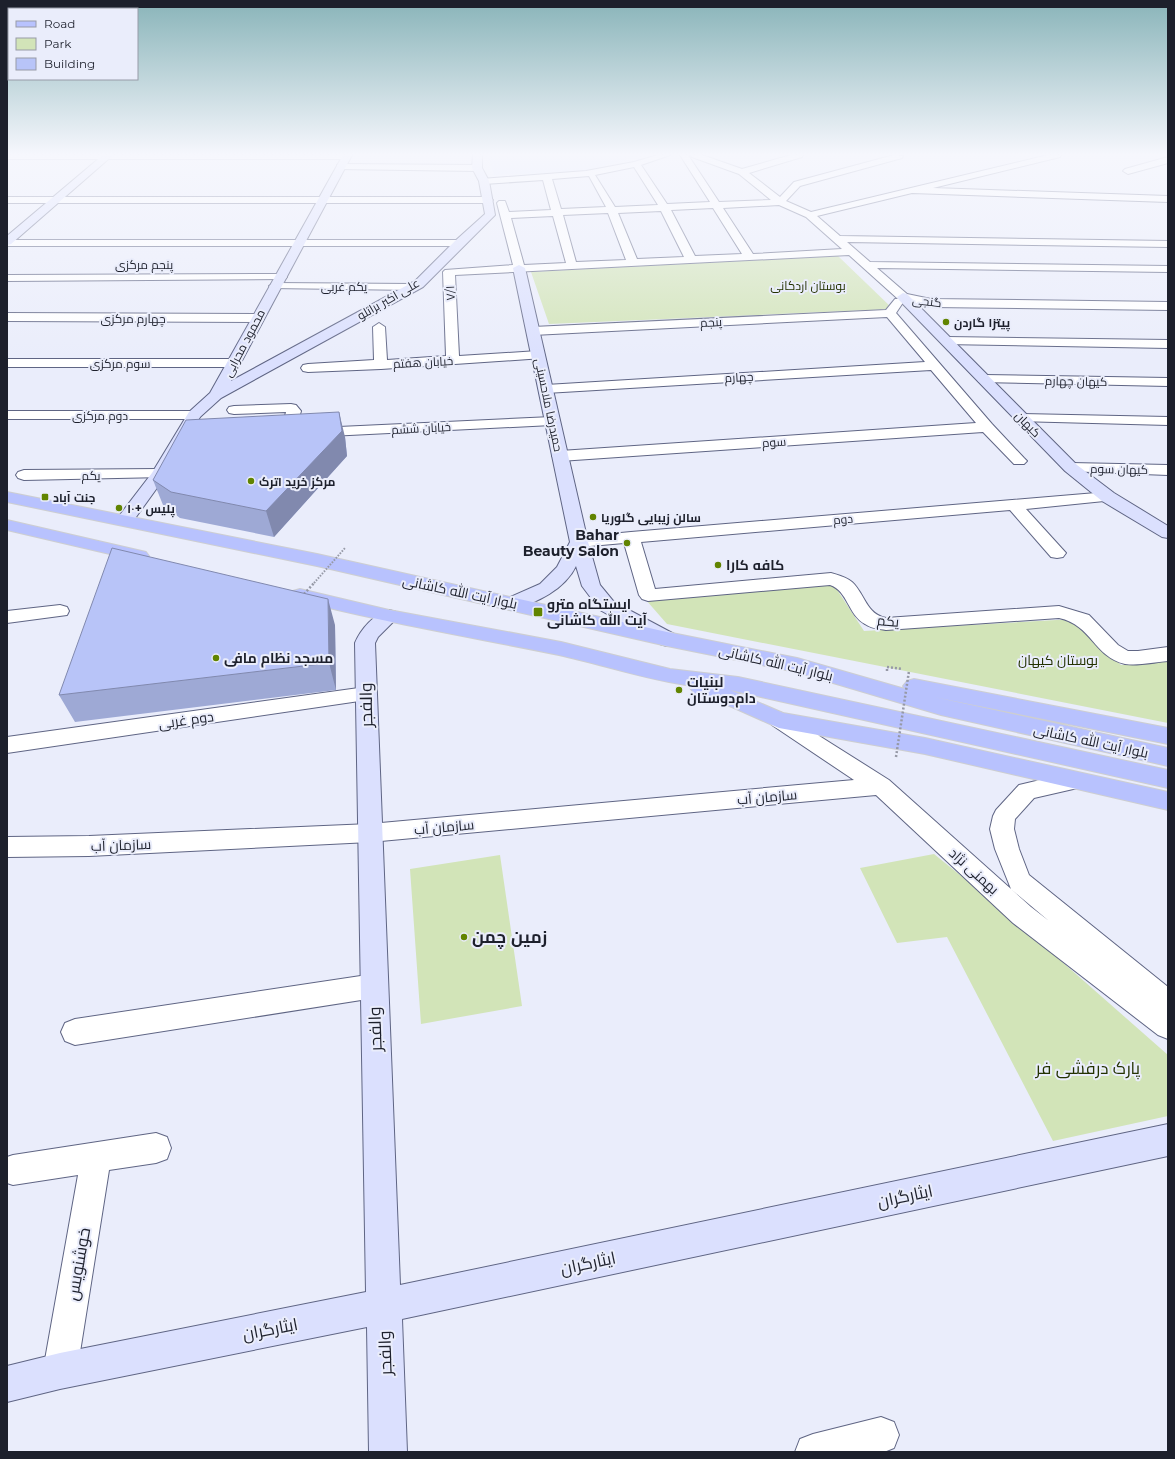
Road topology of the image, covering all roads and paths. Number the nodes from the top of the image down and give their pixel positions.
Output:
1 (29, 223) edge
2 (310, 223) edge
3 (482, 223) edge
4 (509, 223) edge
5 (561, 223) edge
6 (617, 223) edge
7 (672, 223) edge
8 (728, 223) edge
9 (819, 223) edge
10 (836, 239) junction
11 (7, 242) edge
12 (299, 243) junction
13 (459, 243) junction
14 (1168, 244) edge
15 (850, 252) junction
16 (750, 258) junction
17 (691, 260) junction
18 (633, 263) junction
19 (572, 266) junction
20 (866, 266) junction
21 (519, 268) junction
22 (1168, 269) edge
23 (7, 278) edge
24 (278, 281) junction
25 (414, 287) junction
26 (903, 297) junction
27 (1168, 300) edge
28 (1168, 306) edge
29 (890, 313) junction
30 (7, 318) edge
31 (258, 318) junction
32 (379, 327) dead end
33 (533, 331) junction
34 (947, 342) junction
35 (1168, 344) edge
36 (538, 355) junction
37 (453, 360) junction
38 (7, 363) edge
39 (234, 363) junction
40 (381, 365) junction
41 (933, 366) junction
42 (308, 368) dead end
43 (984, 379) junction
44 (1168, 382) edge
45 (546, 389) junction
46 (216, 395) junction
47 (234, 410) dead end
48 (7, 415) edge
49 (194, 415) junction
50 (1022, 418) junction
51 (1168, 420) edge
52 (552, 421) junction
53 (987, 427) junction
54 (560, 456) junction
55 (1019, 461) dead end
56 (1071, 468) junction
57 (1168, 470) edge
58 (159, 474) junction
59 (24, 475) dead end
60 (7, 497) edge
61 (1108, 497) junction
62 (1014, 505) junction
63 (124, 520) junction
64 (7, 525) edge
65 (1168, 533) edge
66 (631, 537) junction
67 (579, 542) junction
68 (345, 548) dead end
69 (1058, 554) dead end
70 (158, 560) edge
71 (281, 590) edge
72 (300, 600) edge
73 (513, 603) junction
74 (60, 612) dead end
75 (389, 616) junction
76 (7, 617) edge
77 (667, 639) junction
78 (1168, 654) edge
79 (798, 665) junction
80 (887, 667) dead end
81 (670, 676) junction
82 (366, 694) junction
83 (779, 720) junction
84 (1168, 736) edge
85 (7, 745) edge
86 (1168, 757) edge
87 (896, 758) dead end
88 (1168, 779) edge
89 (1074, 781) junction
90 (880, 786) junction
91 (1168, 801) edge
92 (370, 833) junction
93 (7, 847) edge
94 (374, 986) junction
95 (1168, 1004) edge
96 (1168, 1026) edge
97 (74, 1032) dead end
98 (1168, 1140) edge
99 (156, 1148) dead end
100 (96, 1157) junction
101 (13, 1170) dead end
102 (383, 1306) junction
103 (60, 1371) junction
104 (7, 1384) edge
105 (881, 1435) dead end
106 (388, 1452) edge
107 (813, 1452) edge

1 - 11 street
2 - 12 street, محمود محرابی
3 - 13 street, علی اکبر براتلو
4 - 21 street
5 - 19 street
6 - 18 street
7 - 17 street
8 - 16 street
9 - 10 street, کیهان
10 - 14 street
10 - 15 street, کیهان
11 - 12 street
12 - 13 street
12 - 24 street, محمود محرابی
13 - 25 street, علی اکبر براتلو
15 - 16 street
15 - 20 street, کیهان
16 - 17 street
17 - 18 street
18 - 19 street
19 - 21 street
20 - 22 street
20 - 26 street, کیهان
21 - 33 street, حمیدرضا ملاحسینی
21 - 37 street, ۷/۱
23 - 24 street, پنجم مرکزی
24 - 25 street, یکم غربی
24 - 31 street, محمود محرابی
25 - 46 street, علی اکبر براتلو
26 - 27 street, گنجی
26 - 28 street, گنجی
26 - 29 street
26 - 34 street, کیهان
29 - 33 street, پنجم
29 - 41 street
30 - 31 street, چهارم مرکزی
31 - 39 street, محمود محرابی
32 - 40 street
33 - 36 street, حمیدرضا ملاحسینی
34 - 35 street
34 - 43 street, کیهان
36 - 37 street, خیابان هفتم
36 - 45 street, حمیدرضا ملاحسینی
37 - 40 street, خیابان هفتم
38 - 39 street, سوم مرکزی
39 - 46 street, محمود محرابی
40 - 42 street, خیابان هفتم
41 - 45 street, چهارم
41 - 53 street
43 - 44 street, کیهان چهارم
43 - 50 street, کیهان
45 - 52 street, حمیدرضا ملاحسینی
46 - 49 street, محمود محرابی
47 - 52 street, خیابان ششم
48 - 49 street, دوم مرکزی
49 - 58 street, محمود محرابی
50 - 51 street
50 - 56 street, کیهان
52 - 54 street, حمیدرضا ملاحسینی
53 - 54 street, سوم
53 - 55 street
54 - 67 street, حمیدرضا ملاحسینی
56 - 57 street, کیهان سوم
56 - 61 street, کیهان
58 - 59 street, یکم
58 - 63 street, محمود محرابی
60 - 63 main road, بلوار آیت الله کاشانی
61 - 62 street, دوم
61 - 65 street, کیهان
62 - 66 street, دوم
62 - 69 street
63 - 73 main road, بلوار آیت الله کاشانی
64 - 70 main road
66 - 67 street, دوم
66 - 78 street, یکم
67 - 73 street
67 - 77 street, حمیدرضا ملاحسینی
68 - 72 path, bridge
71 - 75 main road, بلوار آیت الله کاشانی
73 - 77 main road, بلوار آیت الله کاشانی
74 - 76 street
75 - 81 main road, بلوار آیت الله کاشانی
75 - 82 street, والفجر
77 - 79 main road, بلوار آیت الله کاشانی
79 - 84 main road
79 - 86 main road, بلوار آیت الله کاشانی
80 - 87 path, bridge
81 - 83 main road
81 - 88 main road, بلوار آیت الله کاشانی
82 - 85 street, دوم غربی
82 - 92 street, والفجر
83 - 89 main road
83 - 90 street, بهمنی نژاد
89 - 91 main road
89 - 95 street, بهمنی نژاد
90 - 92 street, سازمان آب
90 - 96 street, بهمنی نژاد
92 - 93 street, سازمان آب
92 - 94 street, والفجر
94 - 97 street
94 - 102 street, والفجر
98 - 102 street, ایثارگران
99 - 100 street
100 - 101 street
100 - 103 street, خوشنویس
102 - 103 street, ایثارگران
102 - 106 street, والفجر
103 - 104 street, ایثارگران
105 - 107 street

